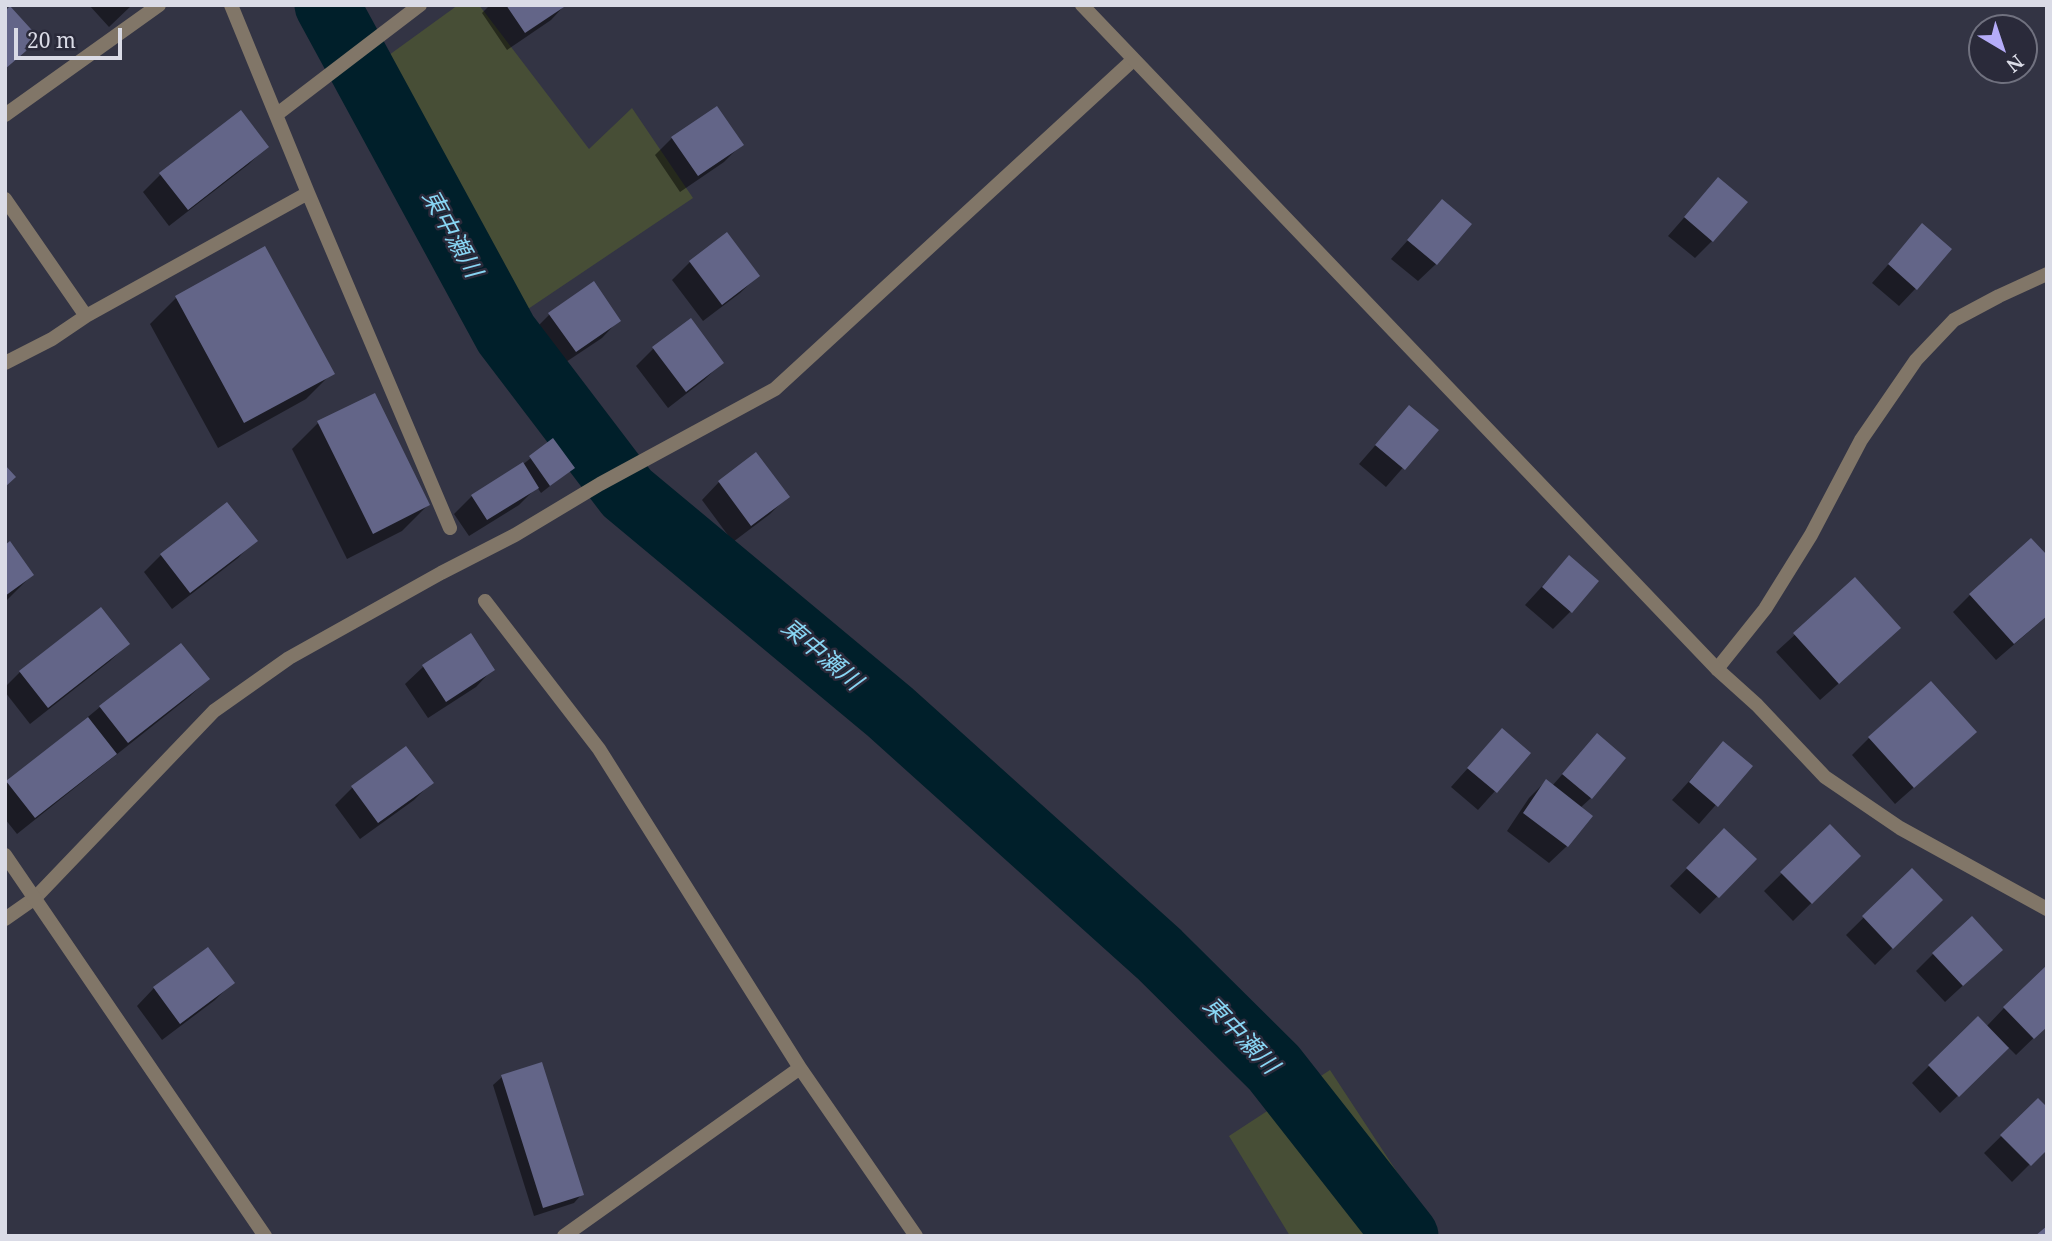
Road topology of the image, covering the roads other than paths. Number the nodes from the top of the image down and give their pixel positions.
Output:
1 (159, 5) edge
2 (231, 5) edge
3 (420, 5) edge
4 (1082, 5) edge
5 (1133, 60) junction
6 (5, 115) edge
7 (276, 115) junction
8 (308, 193) junction
9 (5, 200) edge
10 (2047, 274) edge
11 (86, 316) junction
12 (5, 363) edge
13 (450, 528) dead end
14 (485, 601) dead end
15 (1717, 669) junction
16 (5, 855) edge
17 (35, 898) junction
18 (2047, 909) edge
19 (5, 919) edge
20 (800, 1068) junction
21 (265, 1236) edge
22 (564, 1236) edge
23 (916, 1236) edge

1 - 6 street
2 - 7 street
3 - 7 street
4 - 5 street
5 - 15 street
5 - 17 street
7 - 8 street
8 - 11 street
8 - 13 street
9 - 11 street
10 - 15 street
11 - 12 street
14 - 20 street
15 - 18 street
16 - 17 street
17 - 19 street
17 - 21 street
20 - 22 street
20 - 23 street

